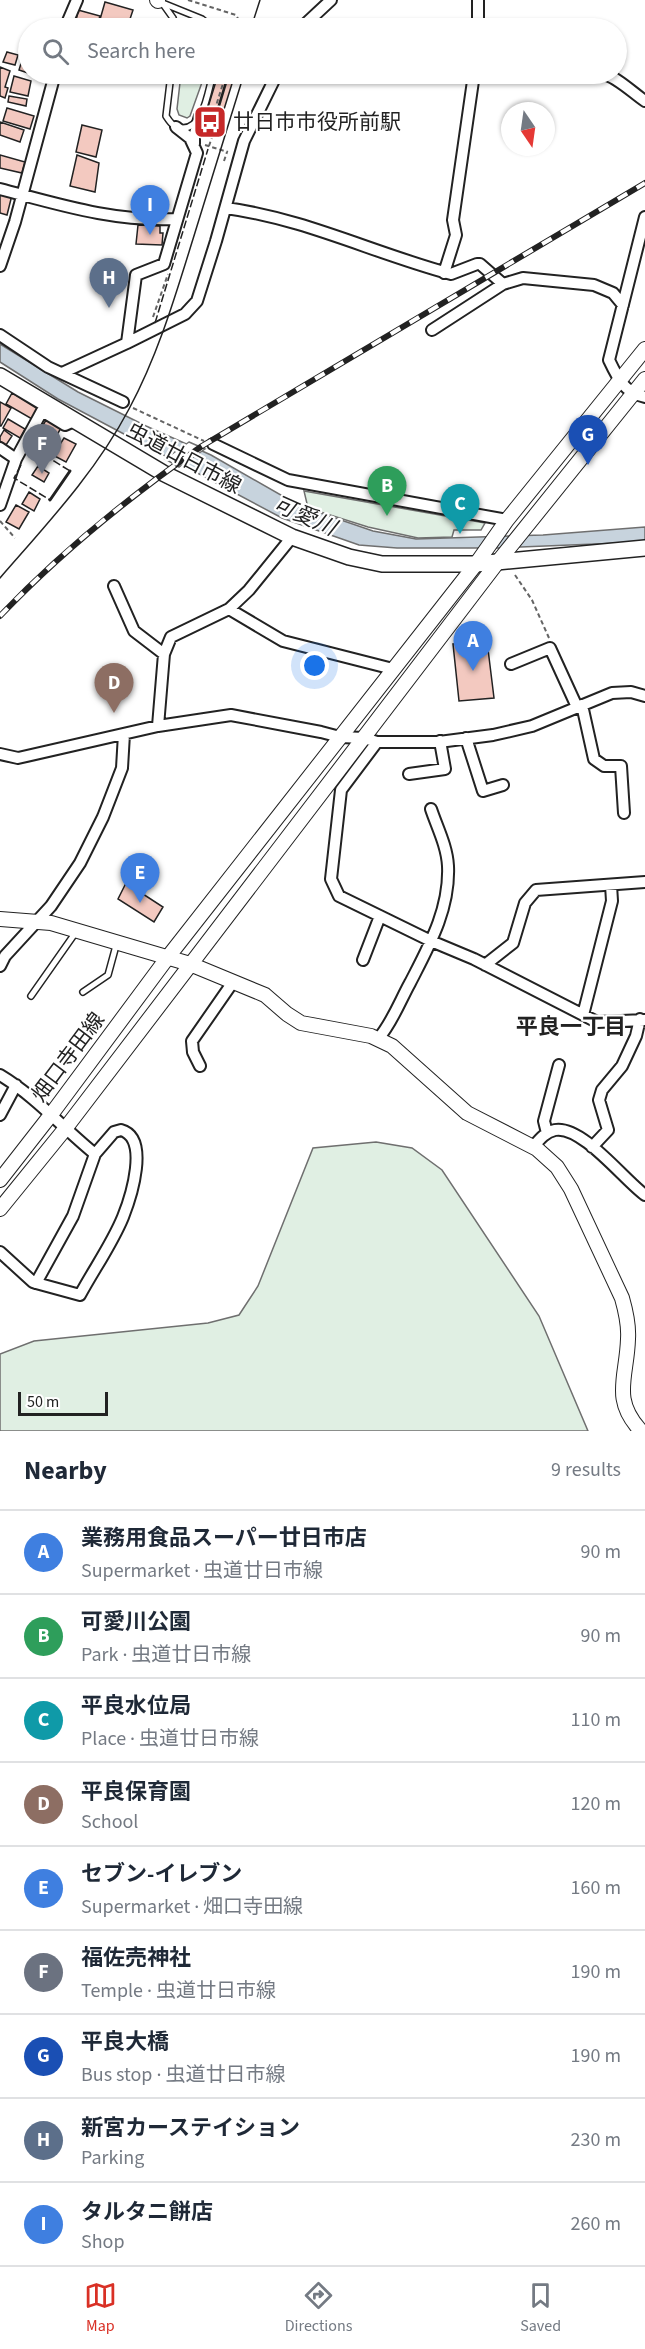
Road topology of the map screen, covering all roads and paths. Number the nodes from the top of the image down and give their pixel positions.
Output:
1 (77, 0) edge
2 (158, 0) edge
3 (189, 0) edge
4 (331, 0) edge
5 (478, 0) edge
6 (323, 4) edge
7 (70, 18) edge
8 (172, 18) edge
9 (200, 18) edge
10 (238, 18) edge
11 (310, 18) edge
12 (478, 18) edge
13 (52, 84) edge
14 (170, 84) edge
15 (210, 84) edge
16 (272, 84) edge
17 (473, 84) edge
18 (621, 84) edge
19 (645, 101) edge
20 (200, 116) junction
21 (176, 127) junction
22 (213, 134) dead end
23 (194, 144) junction
24 (227, 152) junction
25 (240, 156) junction
26 (224, 161) dead end
27 (0, 189) edge
28 (22, 195) junction
29 (226, 208) junction
30 (645, 217) edge
31 (177, 219) junction
32 (0, 266) edge
33 (444, 273) junction
34 (503, 284) junction
35 (623, 306) junction
36 (432, 330) dead end
37 (0, 335) edge
38 (127, 343) junction
39 (645, 348) edge
40 (62, 373) junction
41 (0, 376) edge
42 (645, 379) edge
43 (619, 381) junction
44 (639, 395) edge
45 (128, 405) joint
46 (74, 421) junction
47 (213, 444) joint
48 (0, 448) edge
49 (16, 459) junction
50 (0, 507) edge
51 (0, 515) edge
52 (0, 521) edge
53 (506, 522) junction
54 (292, 537) junction
55 (15, 538) dead end
56 (645, 548) edge
57 (502, 557) junction
58 (480, 558) junction
59 (512, 571) dead end
60 (114, 585) dead end
61 (229, 609) junction
62 (550, 648) junction
63 (164, 654) junction
64 (511, 664) dead end
65 (393, 669) junction
66 (645, 696) edge
67 (579, 706) junction
68 (158, 726) junction
69 (124, 734) junction
70 (340, 737) junction
71 (466, 738) junction
72 (370, 740) junction
73 (440, 741) junction
74 (0, 754) edge
75 (409, 774) dead end
76 (503, 785) dead end
77 (431, 809) dead end
78 (624, 813) dead end
79 (645, 882) edge
80 (611, 885) junction
81 (380, 916) junction
82 (0, 919) edge
83 (37, 921) junction
84 (77, 930) junction
85 (431, 941) junction
86 (117, 942) junction
87 (168, 957) junction
88 (363, 960) dead end
89 (190, 964) junction
90 (485, 965) junction
91 (0, 966) edge
92 (233, 982) junction
93 (83, 992) dead end
94 (31, 996) dead end
95 (583, 1015) junction
96 (642, 1020) edge
97 (378, 1039) junction
98 (200, 1066) dead end
99 (555, 1068) dead end
100 (0, 1076) edge
101 (16, 1085) junction
102 (0, 1114) edge
103 (50, 1116) junction
104 (65, 1129) junction
105 (547, 1133) junction
106 (533, 1147) junction
107 (592, 1147) junction
108 (95, 1154) junction
109 (0, 1180) edge
110 (645, 1195) edge
111 (0, 1209) edge
112 (0, 1252) edge
113 (36, 1284) junction
114 (641, 1431) edge

1 - 7 street
2 - 8 lane
2 - 9 lane
3 - 10 path
4 - 6 street
5 - 12 street
6 - 11 street
13 - 28 street
14 - 21 lane
15 - 20 lane
16 - 25 street
17 - 33 street
18 - 19 street
20 - 21 lane
20 - 23 street
21 - 23 street
22 - 24 path
23 - 31 street
24 - 25 path
24 - 26 path
25 - 29 street
27 - 28 street
28 - 31 street
28 - 32 street
29 - 33 street
29 - 38 street
30 - 35 street
31 - 38 street
33 - 34 street
34 - 35 street
34 - 36 street
35 - 43 street
37 - 40 street
38 - 40 street
39 - 43 street, 畑口寺田線
40 - 45 street
41 - 46 main road, 虫道廿日市線
42 - 44 street
43 - 44 street
43 - 53 street, 畑口寺田線
44 - 57 street
45 - 47 path
46 - 49 street
46 - 54 main road, 虫道廿日市線
47 - 53 street
48 - 49 street
49 - 50 street
50 - 51 street
52 - 55 path
53 - 58 street, 畑口寺田線
54 - 58 main road, 虫道廿日市線
54 - 61 street
56 - 57 main road, 虫道廿日市線
57 - 58 main road, 虫道廿日市線
57 - 72 street
58 - 65 street, 畑口寺田線
59 - 62 path
60 - 63 street
61 - 63 street
61 - 65 street
62 - 64 street
62 - 67 street
63 - 68 street
65 - 70 street, 畑口寺田線
66 - 67 street
67 - 71 street
67 - 78 street
68 - 69 street
68 - 70 street
69 - 74 street
69 - 83 street
70 - 72 street
70 - 87 street, 畑口寺田線
71 - 73 street
71 - 76 street
72 - 73 street
72 - 81 street
72 - 89 street
73 - 75 street
77 - 85 street
79 - 80 street
80 - 90 street
80 - 95 street
81 - 85 street
81 - 88 street
82 - 83 street
83 - 84 street
83 - 91 street
84 - 86 street
84 - 94 lane
85 - 90 street
85 - 97 street
86 - 87 street
86 - 93 lane
87 - 89 street
87 - 103 street, 畑口寺田線
89 - 92 street
89 - 104 street
90 - 95 street
92 - 97 street
92 - 98 street
95 - 96 street
96 - 107 street
97 - 106 street
99 - 105 street
100 - 101 street
101 - 102 street
101 - 103 street
103 - 104 street
103 - 109 street, 畑口寺田線
104 - 108 street
104 - 111 street
105 - 106 street
105 - 107 street
106 - 114 street
107 - 110 street
108 - 113 street
108 - 113 street
112 - 113 street

